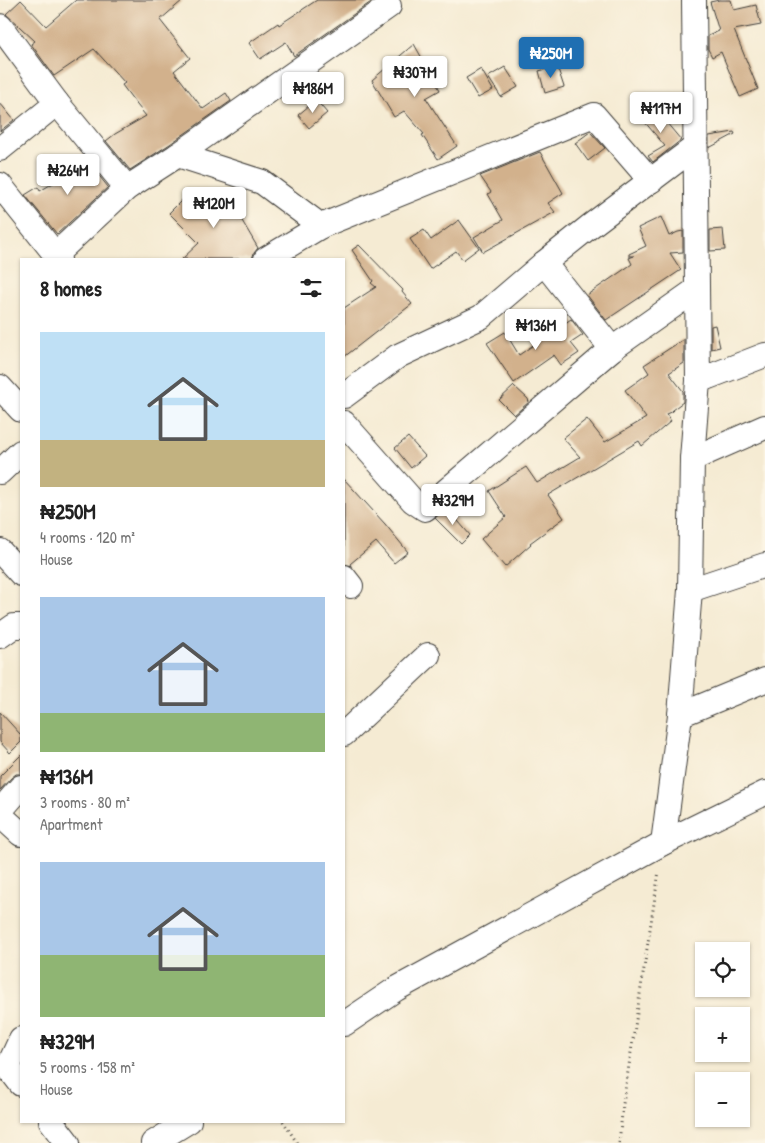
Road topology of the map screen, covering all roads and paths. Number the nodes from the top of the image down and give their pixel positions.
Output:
1 (694, 0) edge
2 (389, 6) dead end
3 (0, 26) edge
4 (57, 103) junction
5 (695, 147) junction
6 (0, 149) edge
7 (178, 155) junction
8 (650, 181) junction
9 (0, 185) edge
10 (127, 188) junction
11 (321, 226) junction
12 (58, 257) edge
13 (268, 258) edge
14 (544, 263) junction
15 (697, 289) junction
16 (612, 349) junction
17 (765, 355) edge
18 (698, 381) junction
19 (0, 387) edge
20 (345, 395) edge
21 (20, 409) edge
22 (345, 424) edge
23 (765, 427) edge
24 (20, 453) edge
25 (692, 459) junction
26 (0, 472) edge
27 (0, 551) edge
28 (765, 565) edge
29 (20, 573) edge
30 (690, 590) junction
31 (20, 626) edge
32 (0, 636) edge
33 (428, 655) dead end
34 (765, 680) edge
35 (680, 715) junction
36 (345, 733) edge
37 (20, 788) edge
38 (765, 793) edge
39 (0, 811) edge
40 (0, 815) edge
41 (20, 833) edge
42 (663, 843) junction
43 (345, 1023) edge
44 (20, 1041) edge
45 (20, 1083) edge
46 (53, 1123) edge
47 (186, 1123) edge
48 (284, 1123) edge
49 (68, 1143) edge
50 (153, 1143) edge
51 (296, 1143) edge
52 (619, 1143) edge

1 - 5 street
2 - 7 street
3 - 4 street
4 - 6 street
4 - 10 street
5 - 8 street
5 - 15 street
7 - 10 street
7 - 11 street
8 - 11 street
8 - 14 street
9 - 12 street
10 - 12 street
11 - 13 street
14 - 16 street
14 - 20 street
15 - 16 street
15 - 18 street
16 - 22 street
17 - 18 street
18 - 25 street
19 - 21 street
23 - 25 street
24 - 26 street
25 - 30 street
27 - 29 street
28 - 30 street
30 - 35 street
31 - 32 street
33 - 36 street
34 - 35 street
35 - 42 street
37 - 39 street
38 - 42 street
40 - 41 street
42 - 43 street
42 - 52 path
44 - 45 street
46 - 49 street
47 - 50 street
48 - 51 path

